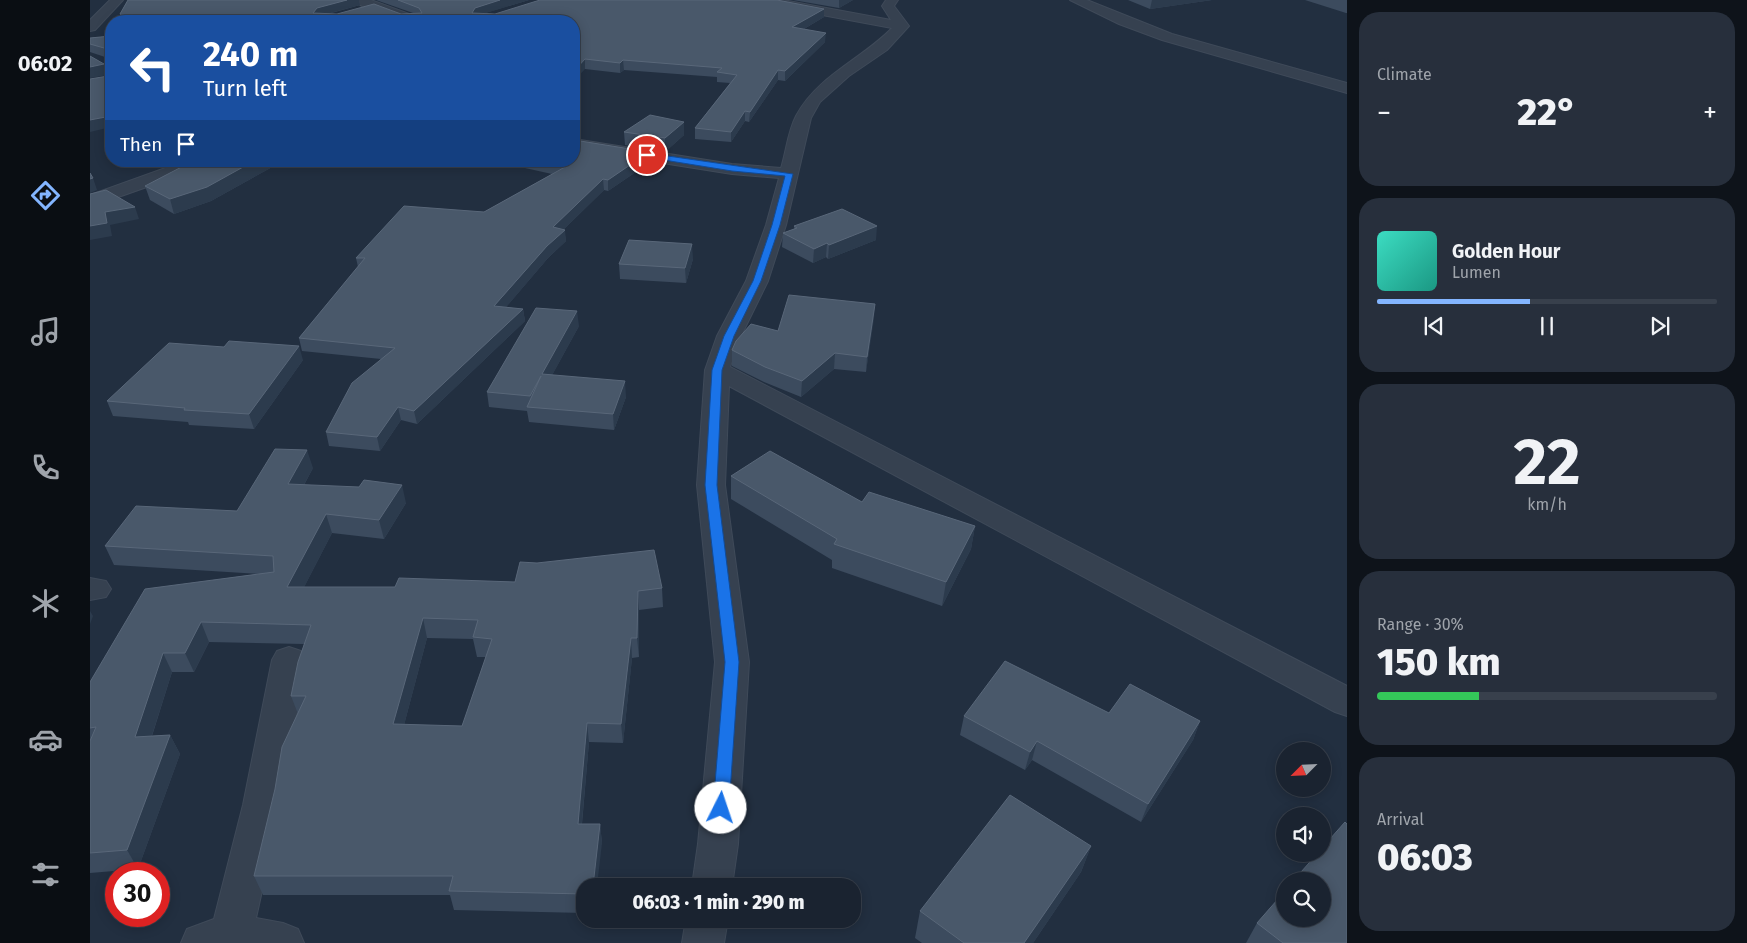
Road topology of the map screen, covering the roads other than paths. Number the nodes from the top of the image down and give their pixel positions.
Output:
1 (117, 0) edge
2 (763, 0) edge
3 (892, 0) edge
4 (1076, 0) edge
5 (360, 6) edge
6 (399, 15) edge
7 (902, 26) junction
8 (90, 27) edge
9 (1347, 88) edge
10 (580, 145) edge
11 (186, 167) edge
12 (789, 174) junction
13 (90, 201) edge
14 (717, 370) junction
15 (289, 660) dead end
16 (1347, 702) edge
17 (713, 878) edge
18 (706, 928) edge
19 (216, 938) edge
20 (283, 943) edge
21 (703, 943) edge

1 - 8 street
2 - 7 street
3 - 7 street
4 - 9 street
5 - 6 street
7 - 12 street
10 - 12 street
11 - 13 street
12 - 14 street
14 - 16 street
14 - 17 street
15 - 19 street
18 - 21 street
19 - 20 street

